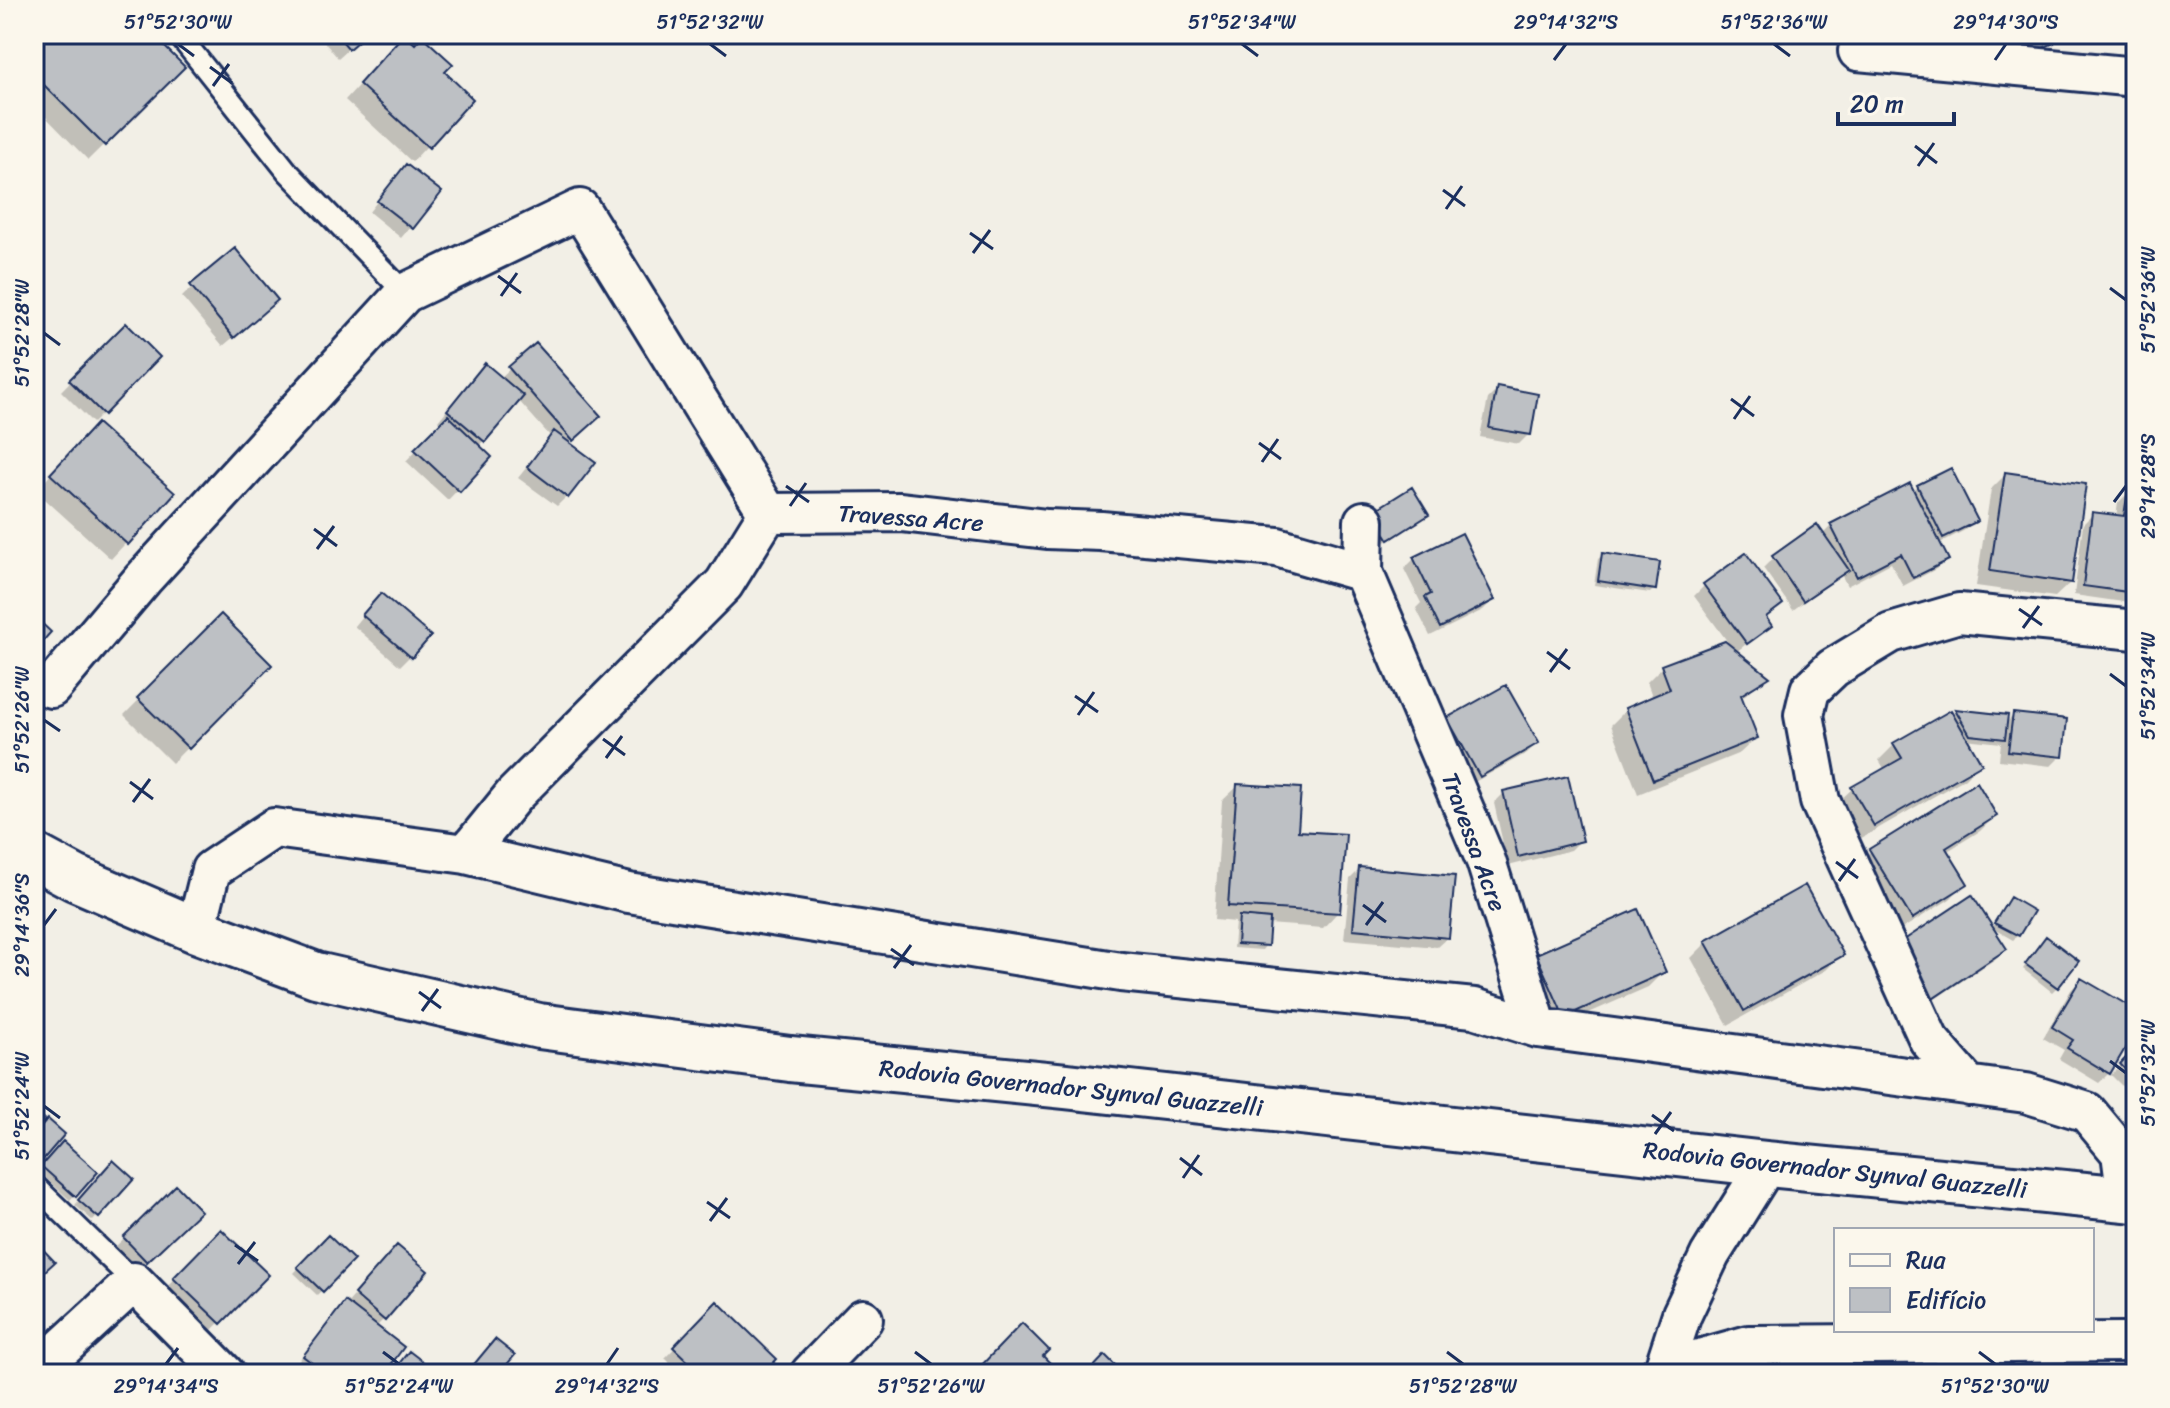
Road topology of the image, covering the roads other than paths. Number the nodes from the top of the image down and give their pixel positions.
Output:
1 (178, 34) edge
2 (1858, 51) dead end
3 (2136, 77) edge
4 (405, 293) junction
5 (768, 513) junction
6 (1364, 521) dead end
7 (1363, 572) junction
8 (2136, 630) edge
9 (51, 688) dead end
10 (466, 854) junction
11 (34, 856) edge
12 (196, 930) junction
13 (1538, 1028) junction
14 (1969, 1086) junction
15 (1767, 1164) junction
16 (34, 1185) edge
17 (2132, 1200) edge
18 (134, 1282) junction
19 (863, 1319) dead end
20 (2123, 1342) dead end
21 (1661, 1372) edge
22 (34, 1374) edge
23 (225, 1374) edge
24 (810, 1374) edge

1 - 4 lane
2 - 3 street
4 - 5 street
4 - 9 street
5 - 7 street, Travessa Acre
5 - 10 street
6 - 7 street, Travessa Acre
7 - 13 street, Travessa Acre
8 - 14 street
10 - 12 street
10 - 13 street
11 - 12 main road, Rodovia Governador Synval Guazzelli
12 - 15 main road, Rodovia Governador Synval Guazzelli
13 - 14 street
14 - 17 street
15 - 17 main road, Rodovia Governador Synval Guazzelli
15 - 21 street
16 - 18 lane
18 - 22 street
18 - 23 street
19 - 24 street
20 - 21 street

